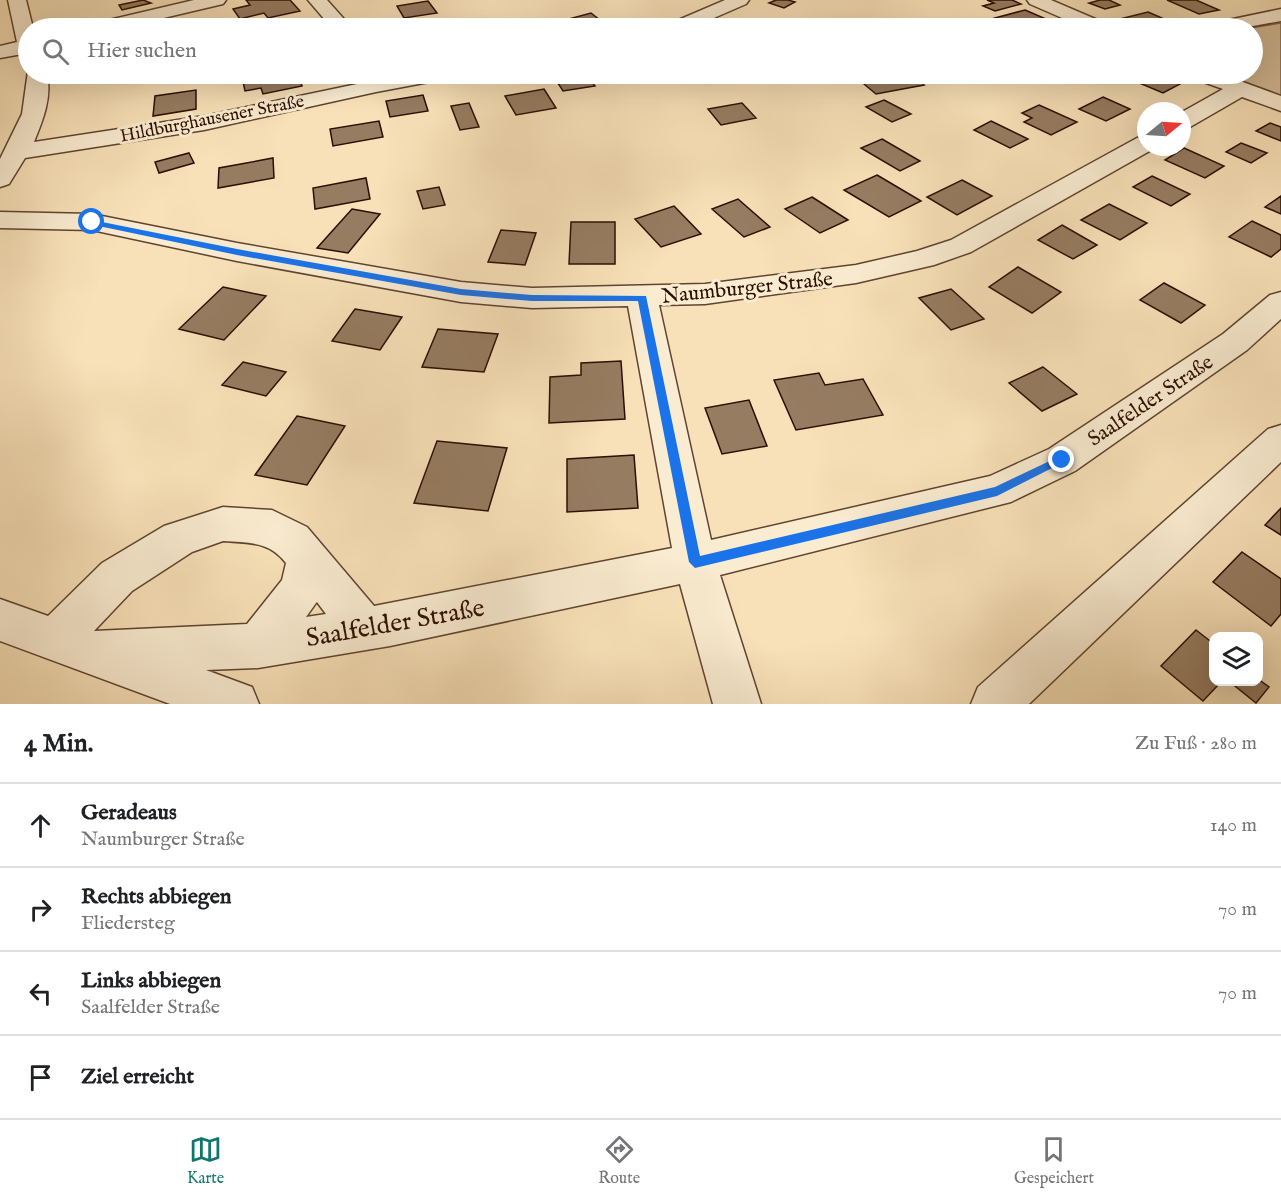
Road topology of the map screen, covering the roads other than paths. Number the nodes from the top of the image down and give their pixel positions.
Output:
1 (17, 0) edge
2 (217, 0) edge
3 (317, 0) edge
4 (740, 0) edge
5 (1036, 0) edge
6 (1281, 15) edge
7 (21, 18) edge
8 (141, 18) edge
9 (333, 18) edge
10 (707, 18) edge
11 (1077, 18) edge
12 (1263, 19) edge
13 (18, 48) edge
14 (0, 52) edge
15 (40, 84) edge
16 (353, 84) edge
17 (1227, 84) edge
18 (1239, 89) junction
19 (1281, 104) edge
20 (1191, 117) edge
21 (1137, 148) edge
22 (19, 152) junction
23 (0, 179) edge
24 (0, 220) edge
25 (642, 298) junction
26 (1281, 302) edge
27 (1281, 439) edge
28 (308, 560) junction
29 (695, 562) junction
30 (0, 620) edge
31 (365, 629) junction
32 (74, 646) junction
33 (258, 646) junction
34 (235, 704) edge
35 (737, 704) edge
36 (995, 704) edge

1 - 7 street
2 - 8 street
3 - 9 street
4 - 10 street
5 - 11 street
6 - 12 street
13 - 14 street
15 - 22 street
16 - 22 street, Hildburghausener Straße
17 - 18 street
18 - 19 street
18 - 20 street
21 - 25 street, Naumburger Straße
22 - 23 street
24 - 25 street, Naumburger Straße
25 - 29 street
26 - 29 street, Saalfelder Straße
27 - 36 street
28 - 31 street
28 - 32 street
28 - 33 street
29 - 31 street, Saalfelder Straße
29 - 35 street
30 - 32 street, Saalfelder Straße
31 - 33 street, Saalfelder Straße
32 - 33 street, Saalfelder Straße
32 - 34 street, Saalfelder Straße

